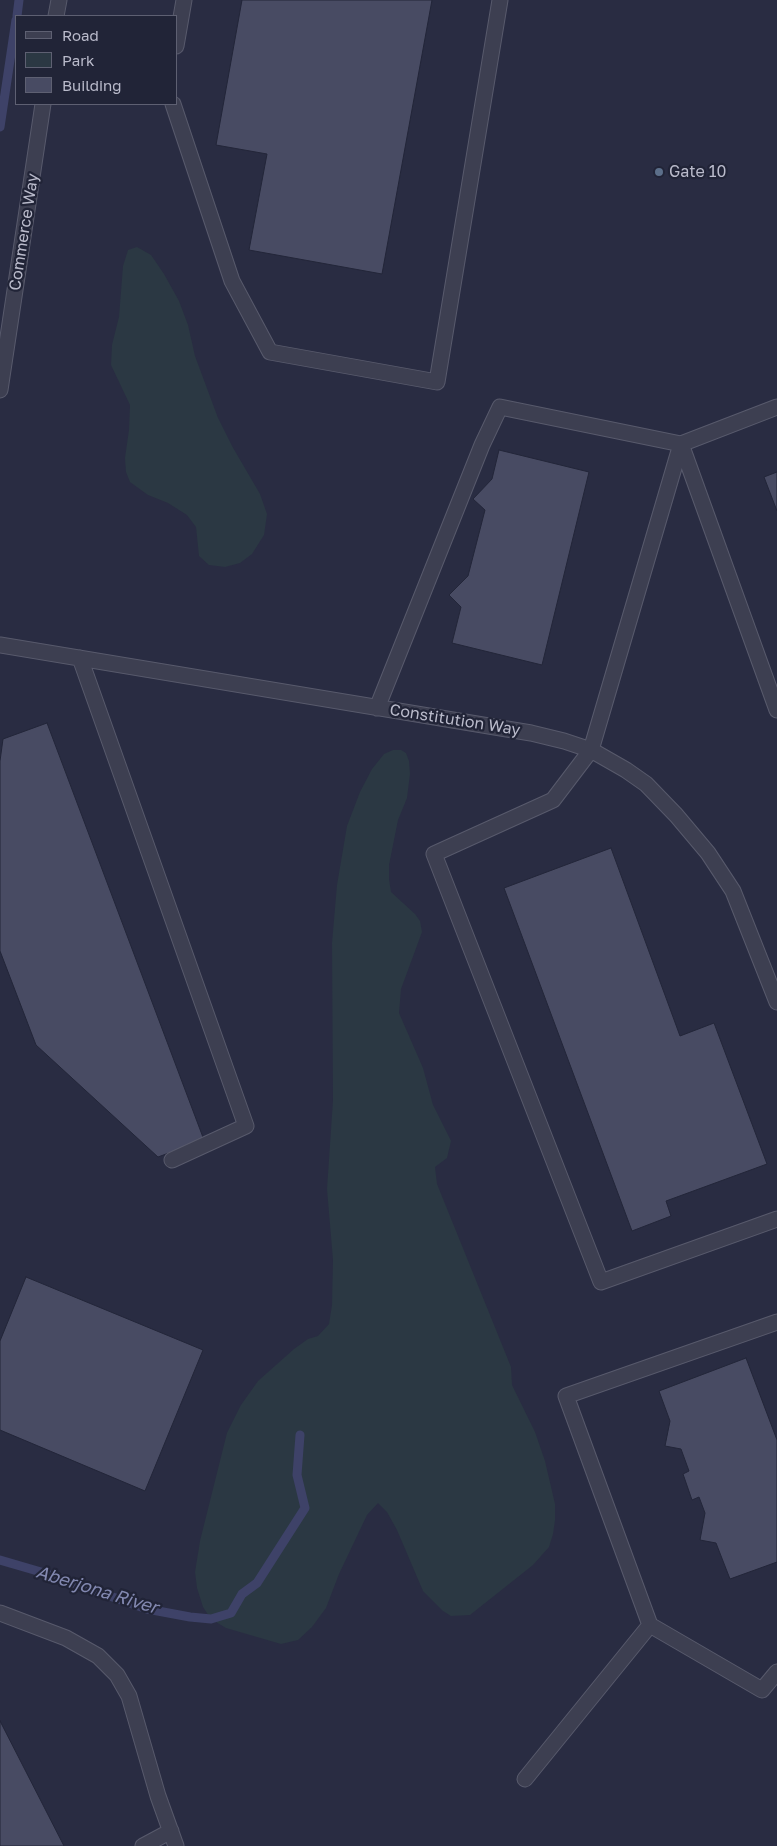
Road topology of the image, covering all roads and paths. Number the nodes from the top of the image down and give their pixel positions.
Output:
1 (59, 0) edge
2 (184, 0) edge
3 (500, 0) edge
4 (56, 15) edge
5 (178, 34) edge
6 (43, 105) edge
7 (173, 105) edge
8 (0, 390) edge
9 (777, 407) edge
10 (681, 444) junction
11 (0, 645) edge
12 (80, 658) junction
13 (377, 708) junction
14 (777, 710) edge
15 (590, 750) junction
16 (777, 1002) edge
17 (172, 1160) dead end
18 (777, 1219) edge
19 (777, 1322) edge
20 (0, 1613) edge
21 (650, 1625) junction
22 (777, 1672) edge
23 (525, 1779) dead end
24 (171, 1831) junction
25 (143, 1846) edge
26 (176, 1846) edge

1 - 4 street
2 - 5 street
3 - 7 street
6 - 8 street, Commerce Way
9 - 10 street
10 - 13 street
10 - 14 street
10 - 15 street
11 - 12 street, Constitution Way
12 - 13 street, Constitution Way
12 - 17 street
13 - 15 street, Constitution Way
15 - 16 street, Constitution Way
15 - 18 street
19 - 21 street
20 - 24 street
21 - 22 street
21 - 23 street
24 - 25 street
24 - 26 street

